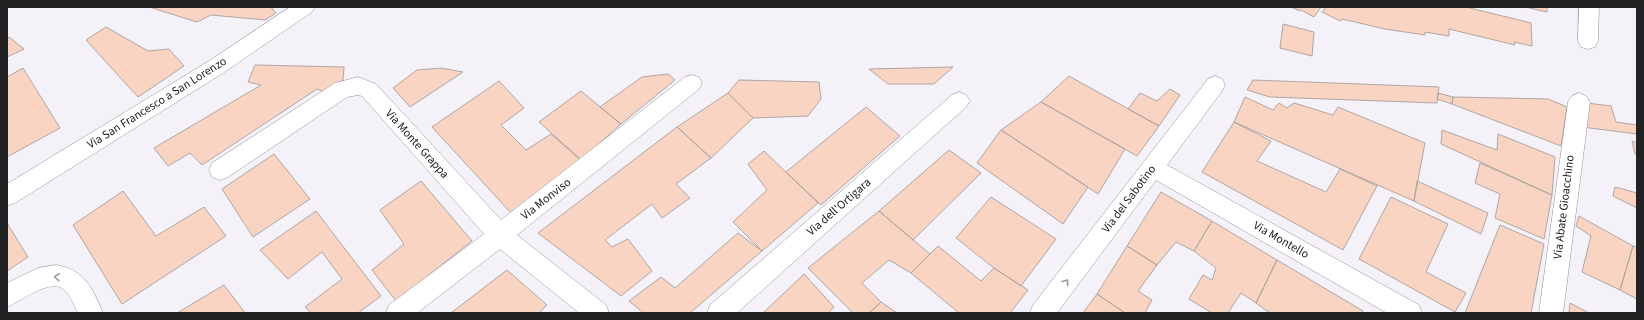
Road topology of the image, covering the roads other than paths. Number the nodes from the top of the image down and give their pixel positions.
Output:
1 (305, 7) edge
2 (1589, 7) edge
3 (1588, 41) dead end
4 (692, 83) dead end
5 (1215, 85) dead end
6 (959, 101) dead end
7 (1579, 102) dead end
8 (1152, 167) junction
9 (220, 170) dead end
10 (7, 196) edge
11 (500, 235) junction
12 (7, 296) edge
13 (1385, 307) edge
14 (91, 313) edge
15 (398, 313) edge
16 (597, 313) edge
17 (719, 313) edge
18 (1042, 313) edge
19 (1410, 313) edge
20 (1551, 313) edge

1 - 10 street, Via San Francesco a San Lorenzo
2 - 3 street
4 - 11 street, Via Monviso
5 - 8 street, Via del Sabotino
6 - 17 street, Via dell'Ortigara
7 - 20 street, Via Abate Gioacchino
8 - 13 street, Via Montello
18 -> 8 street, Via del Sabotino
9 - 11 street, Via Monte Grappa
11 - 15 street, Via Monviso
11 - 16 street, Via Monte Grappa
14 -> 12 street
13 - 19 street, Via Montello

